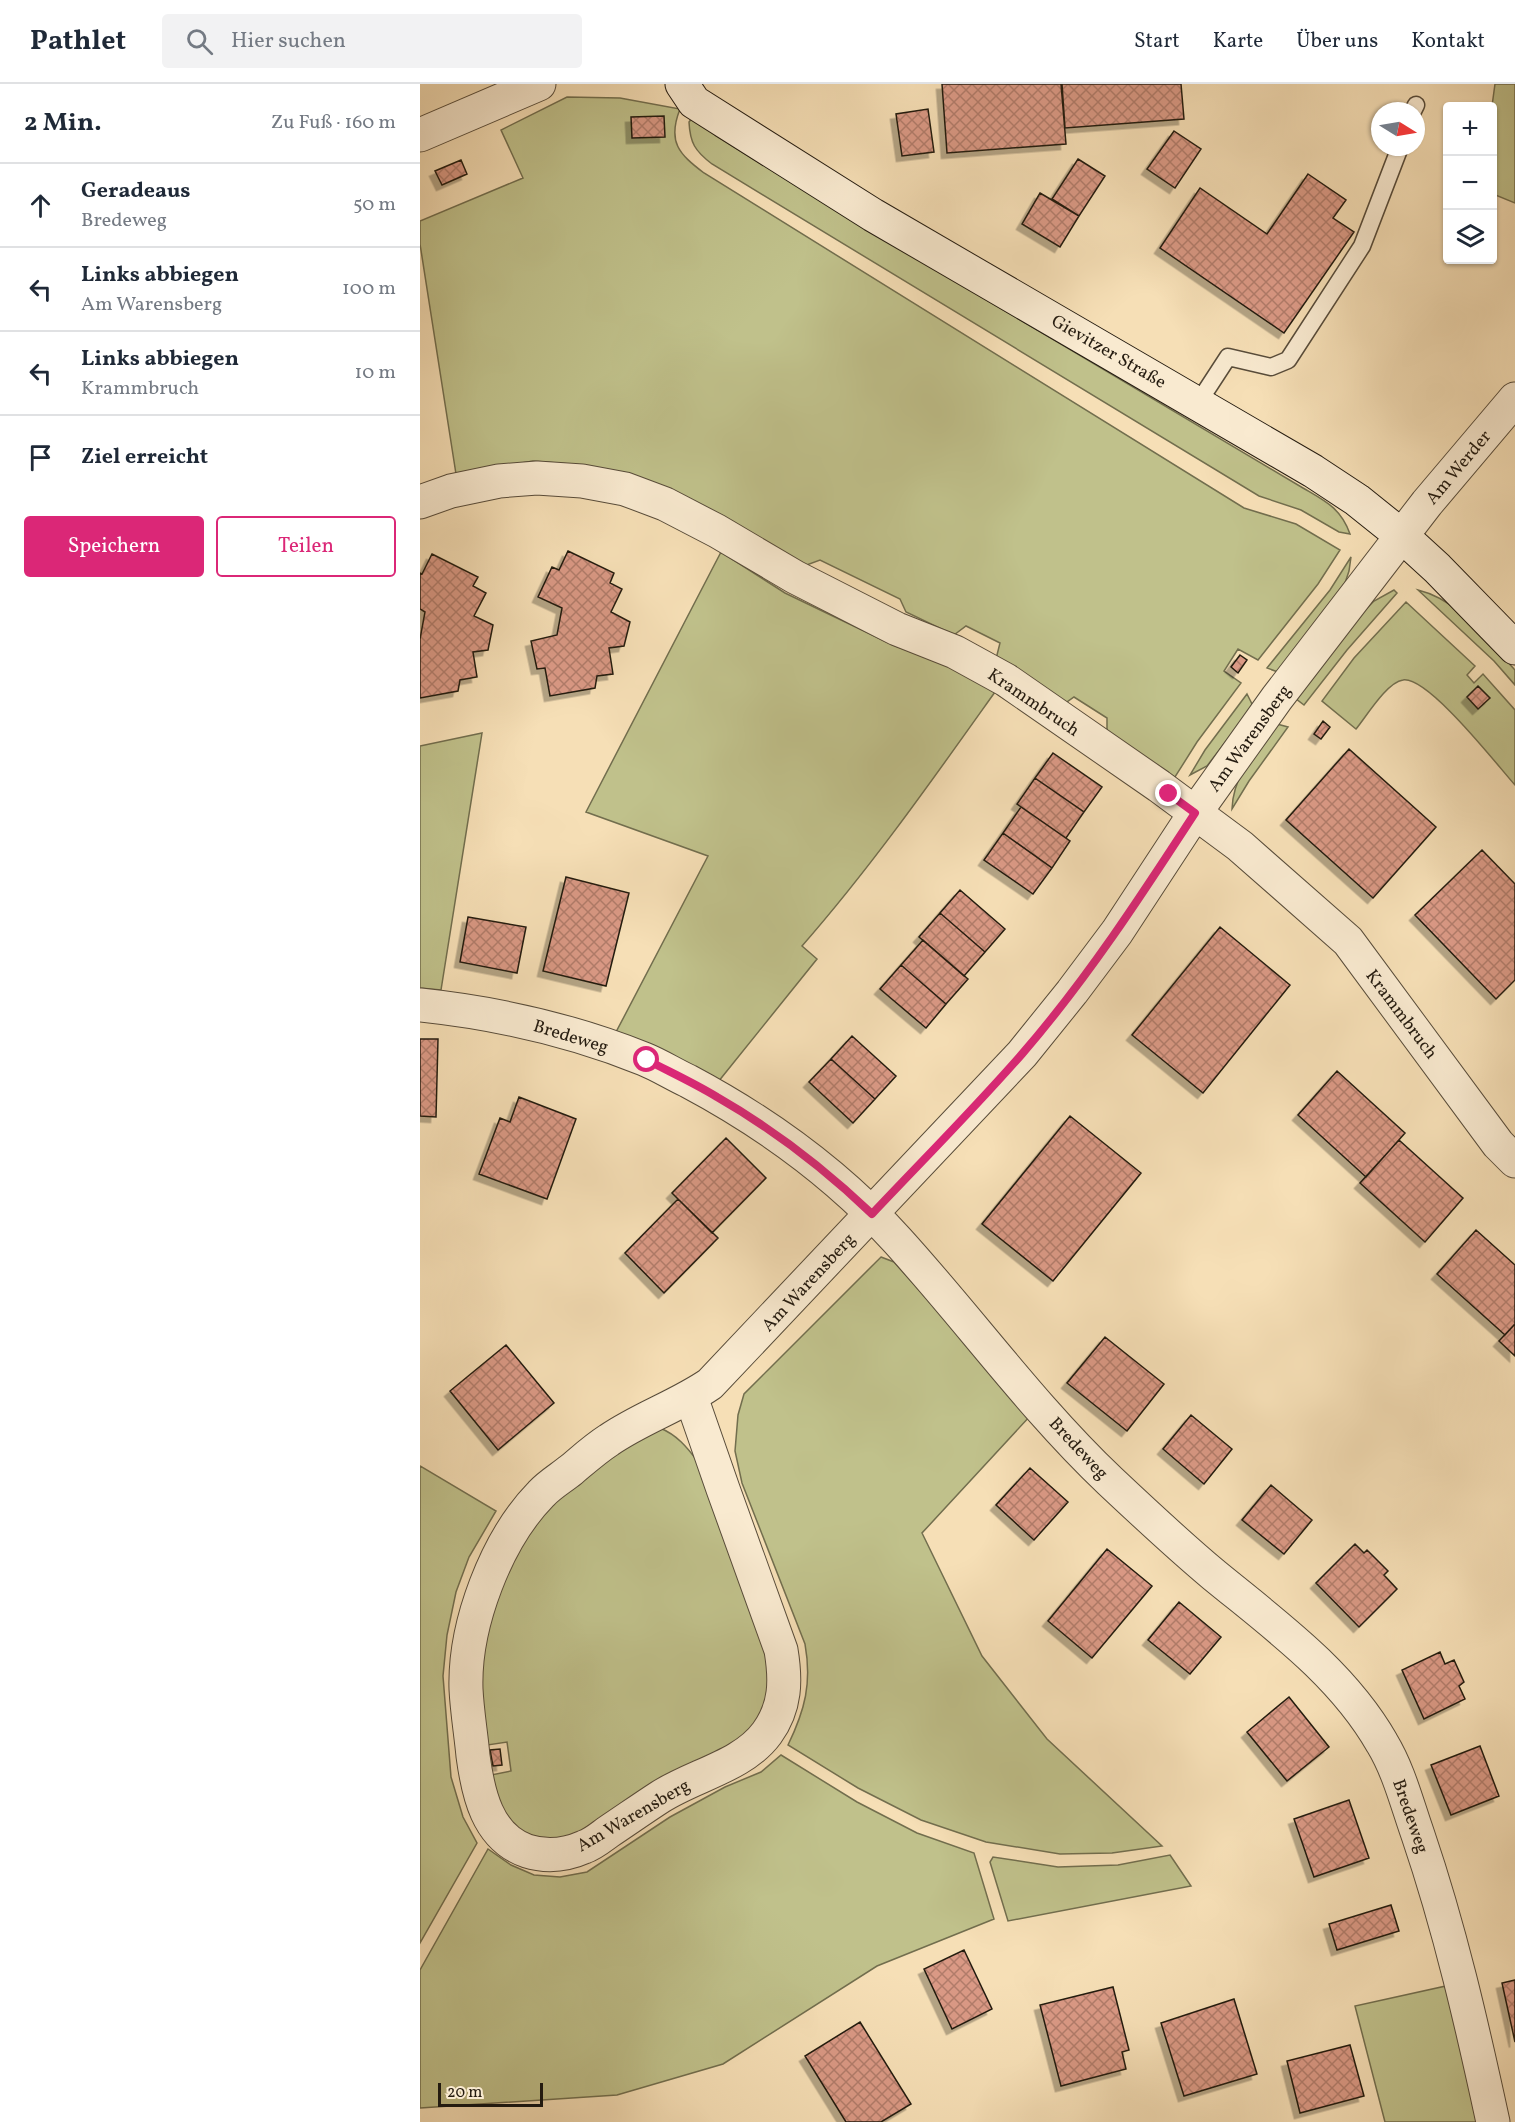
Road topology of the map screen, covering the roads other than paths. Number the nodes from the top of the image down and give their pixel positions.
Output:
1 (539, 84) edge
2 (682, 84) edge
3 (420, 135) edge
4 (1397, 156) edge
5 (1515, 399) edge
6 (1198, 403) junction
7 (420, 501) edge
8 (1402, 536) junction
9 (1515, 648) edge
10 (1195, 813) junction
11 (420, 1005) edge
12 (1515, 1161) edge
13 (872, 1214) junction
14 (692, 1397) junction
15 (1493, 2122) edge

1 - 3 street
2 - 6 street, Gievitzer Straße
4 - 6 lane
5 - 8 street, Am Werder
6 - 8 street, Gievitzer Straße
7 - 10 street, Krammbruch
8 - 9 street, Gievitzer Straße
8 - 10 street, Am Warensberg
10 - 12 street, Krammbruch
10 - 13 street, Am Warensberg
11 - 13 street, Bredeweg
13 - 14 street, Am Warensberg
13 - 15 street, Bredeweg
14 - 14 street, Am Warensberg

